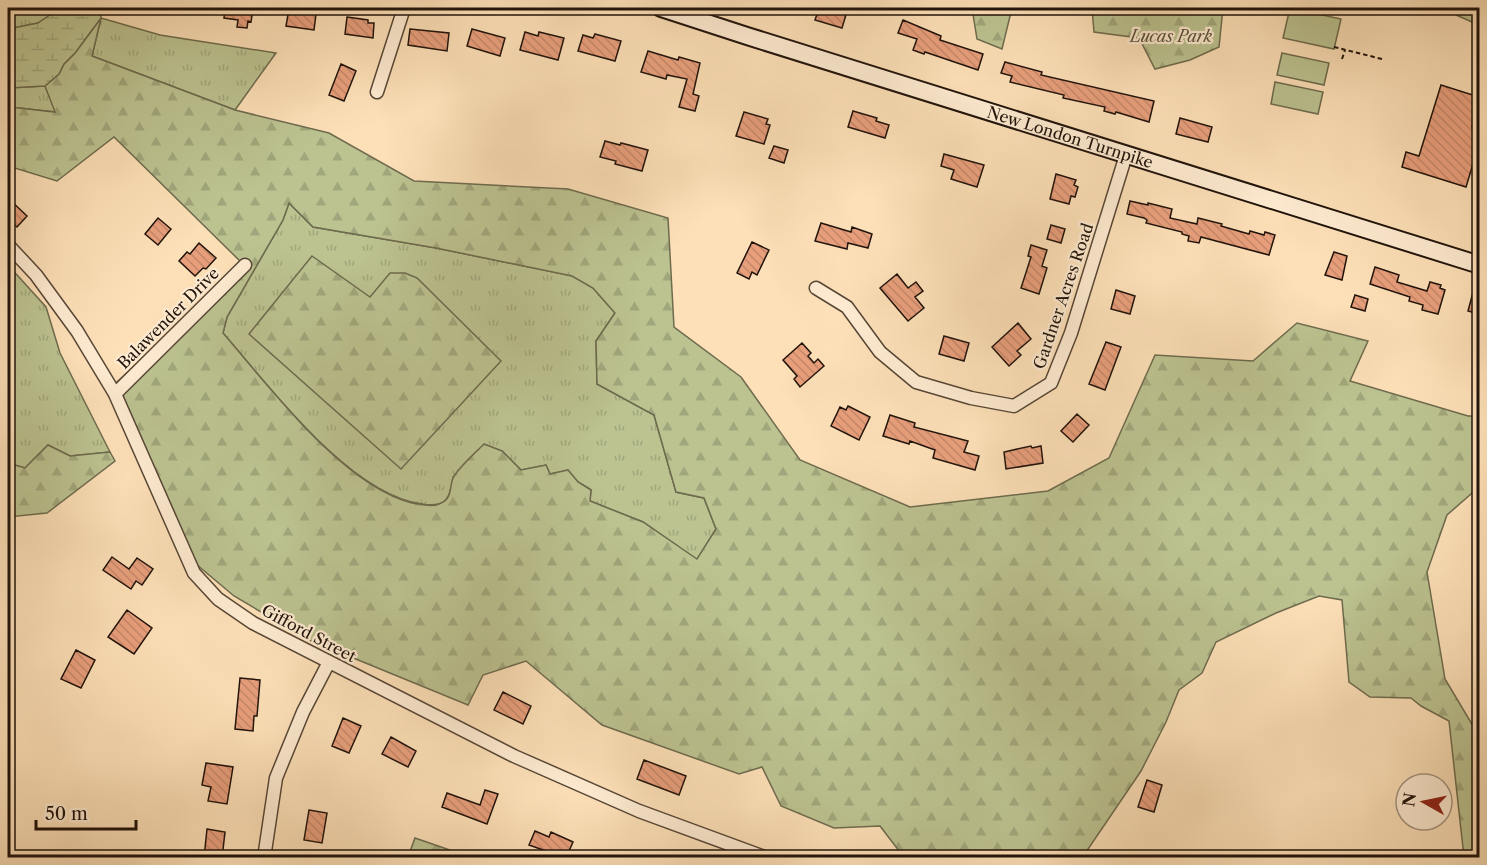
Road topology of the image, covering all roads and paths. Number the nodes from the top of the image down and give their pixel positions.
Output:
1 (404, 8) edge
2 (661, 8) edge
3 (1334, 47) dead end
4 (1345, 50) junction
5 (1342, 59) dead end
6 (1382, 59) dead end
7 (377, 93) dead end
8 (1126, 155) junction
9 (8, 245) edge
10 (1479, 265) edge
11 (244, 266) dead end
12 (816, 288) dead end
13 (115, 394) junction
14 (328, 662) junction
15 (264, 858) edge
16 (767, 858) edge

1 - 7 street
2 - 8 main road, New London Turnpike
3 - 4 path
4 - 5 path
4 - 6 path
8 - 10 main road, New London Turnpike
8 - 12 street, Gardner Acres Road
9 - 13 street, Gifford Street
11 - 13 street, Balawender Drive
13 - 14 street, Gifford Street
14 - 15 street
14 - 16 street, Gifford Street

